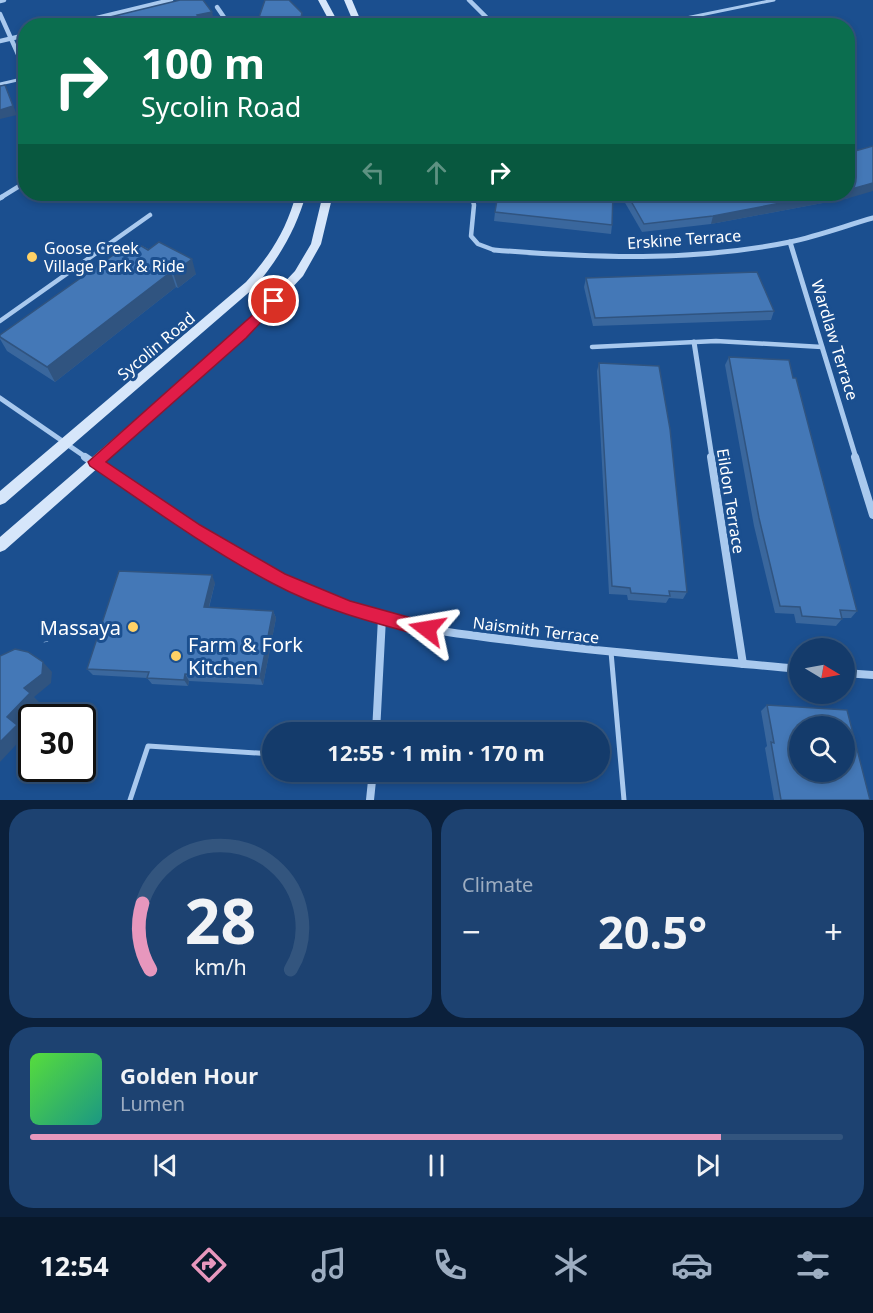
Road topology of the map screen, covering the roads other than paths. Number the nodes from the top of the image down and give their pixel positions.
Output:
1 (171, 0) edge
2 (322, 0) edge
3 (348, 0) edge
4 (469, 0) edge
5 (774, 0) edge
6 (217, 7) dead end
7 (0, 14) edge
8 (97, 18) edge
9 (225, 18) edge
10 (332, 18) edge
11 (356, 18) edge
12 (487, 18) edge
13 (686, 18) edge
14 (18, 37) edge
15 (12, 38) junction
16 (0, 41) edge
17 (18, 53) edge
18 (18, 80) edge
19 (0, 84) edge
20 (18, 187) edge
21 (0, 198) edge
22 (299, 201) edge
23 (326, 201) edge
24 (473, 201) edge
25 (150, 215) dead end
26 (873, 218) edge
27 (790, 242) junction
28 (494, 250) joint
29 (0, 321) edge
30 (693, 342) junction
31 (592, 346) dead end
32 (822, 347) junction
33 (0, 398) edge
34 (67, 443) junction
35 (96, 462) junction
36 (0, 499) edge
37 (873, 515) edge
38 (0, 546) edge
39 (382, 618) junction
40 (611, 652) junction
41 (743, 664) junction
42 (789, 668) edge
43 (855, 674) edge
44 (873, 675) edge
45 (377, 722) edge
46 (262, 753) edge
47 (372, 782) edge
48 (130, 800) edge
49 (370, 800) edge
50 (624, 800) edge

1 - 8 street
2 - 10 main road
3 - 11 main road
4 - 12 street
5 - 13 lane
6 - 9 street
7 - 15 street
14 - 15 street
15 - 16 street
15 - 17 street
18 - 19 lane
20 - 21 street
22 - 34 main road, Sycolin Road
23 - 35 main road
24 - 28 lane
25 - 29 lane
26 - 27 street, Erskine Terrace
27 - 28 street, Erskine Terrace
27 - 32 street, Wardlaw Terrace
30 - 31 lane
30 - 32 lane
30 - 41 street, Eildon Terrace
32 - 37 street, Wardlaw Terrace
33 - 34 street, Naismith Terrace
34 - 35 street, Naismith Terrace
34 - 36 main road, Sycolin Road
35 - 38 main road
35 - 39 street, Naismith Terrace
39 - 40 street, Naismith Terrace
39 - 45 street
40 - 41 street, Naismith Terrace
40 - 50 lane
41 - 42 street, Naismith Terrace
43 - 44 street
46 - 48 lane
47 - 49 street

